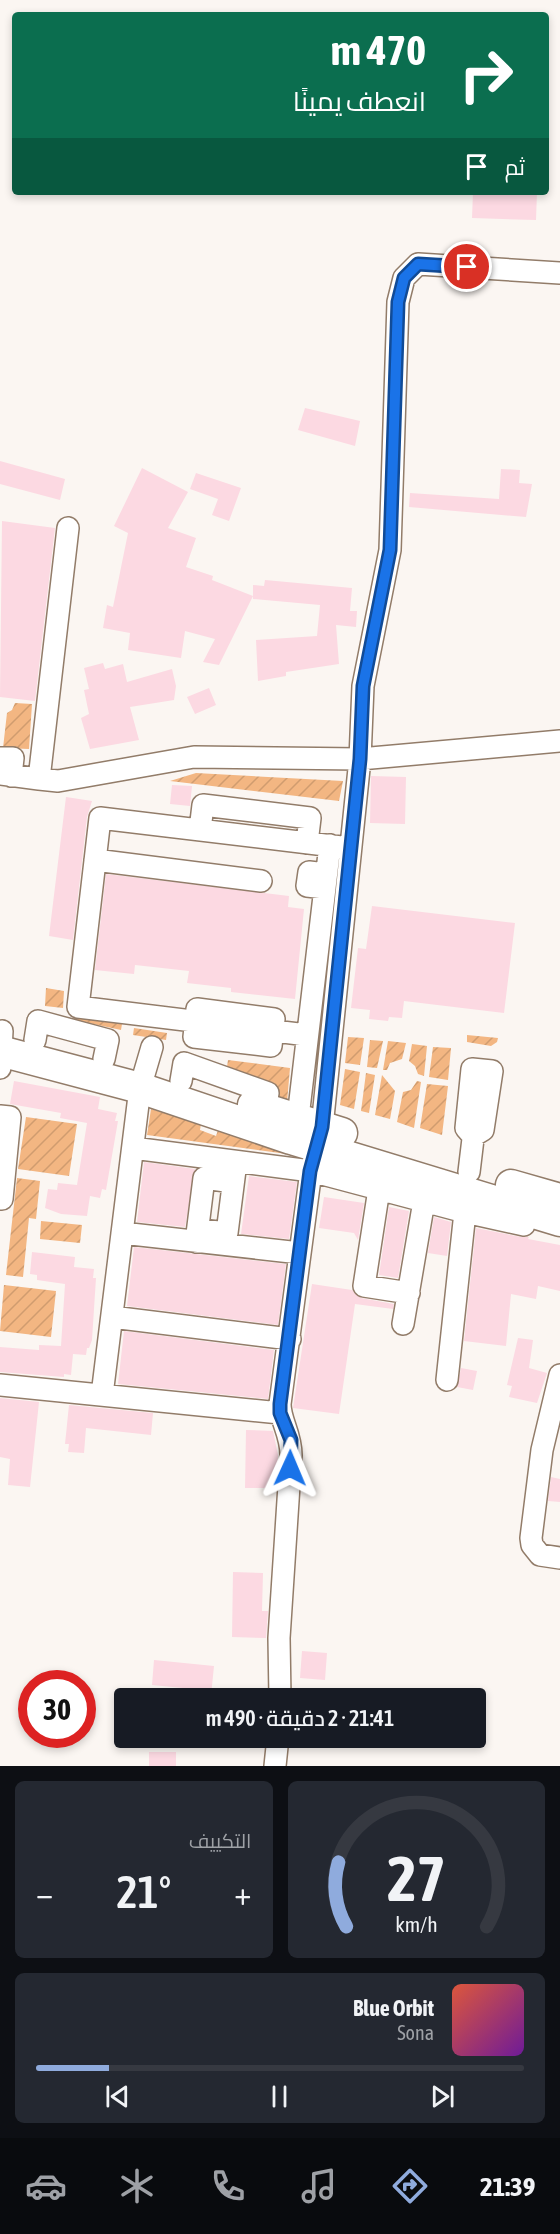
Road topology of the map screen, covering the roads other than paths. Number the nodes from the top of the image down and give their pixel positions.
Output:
1 (560, 273) edge
2 (68, 528) dead end
3 (560, 741) edge
4 (0, 758) edge
5 (360, 759) junction
6 (6, 775) edge
7 (39, 779) junction
8 (148, 824) junction
9 (200, 830) junction
10 (273, 838) junction
11 (308, 843) junction
12 (340, 847) junction
13 (95, 860) junction
14 (261, 881) dead end
15 (307, 1035) junction
16 (1, 1046) edge
17 (483, 1065) dead end
18 (146, 1068) junction
19 (299, 1108) dead end
20 (0, 1116) edge
21 (133, 1148) junction
22 (317, 1148) junction
23 (3, 1165) edge
24 (234, 1172) junction
25 (469, 1173) junction
26 (379, 1189) junction
27 (0, 1199) edge
28 (560, 1199) edge
29 (424, 1201) junction
30 (527, 1211) junction
31 (465, 1212) junction
32 (560, 1221) edge
33 (122, 1233) junction
34 (197, 1236) junction
35 (300, 1253) junction
36 (409, 1293) junction
37 (112, 1317) junction
38 (404, 1324) dead end
39 (290, 1339) junction
40 (560, 1375) edge
41 (447, 1380) dead end
42 (0, 1385) edge
43 (102, 1395) junction
44 (280, 1413) junction
45 (560, 1558) edge
46 (280, 1688) edge
47 (277, 1748) edge
48 (275, 1766) edge

1 - 5 street
2 - 7 street
3 - 5 street
4 - 6 street
5 - 7 street
5 - 12 street
6 - 7 street
8 - 9 street
8 - 10 street
8 - 13 street
9 - 10 street
9 - 11 street
10 - 11 street
11 - 12 street
12 - 15 street
12 - 22 street
13 - 14 street
13 - 15 street
15 - 19 street
16 - 18 street
16 - 18 street
17 - 25 street
18 - 21 street
18 - 22 street
18 - 22 street
20 - 23 street
21 - 24 street
21 - 33 street
22 - 24 street
22 - 25 street
22 - 26 street
22 - 30 street
22 - 35 street
23 - 27 street
24 - 34 street
24 - 34 street
25 - 28 street
26 - 29 street
26 - 36 street
29 - 31 street
29 - 36 street
30 - 31 street
30 - 32 street
31 - 41 street
33 - 34 street
33 - 37 street
34 - 35 street
35 - 39 street
36 - 38 street
37 - 39 street
37 - 43 street
39 - 44 street
40 - 45 street
42 - 43 street
43 - 44 street
44 - 46 street
47 - 48 street

